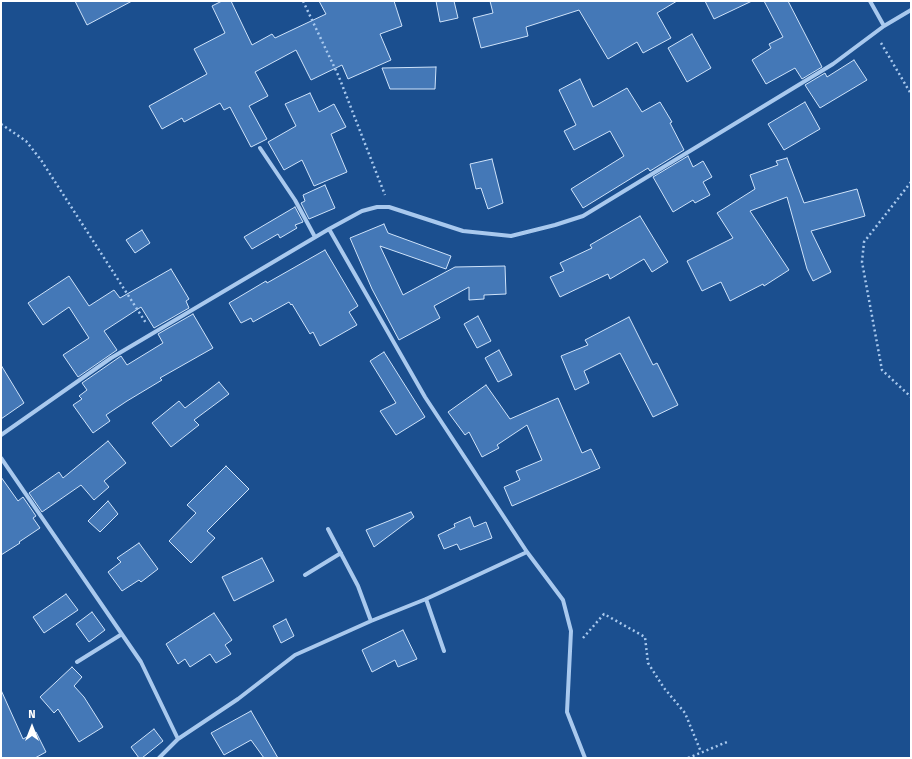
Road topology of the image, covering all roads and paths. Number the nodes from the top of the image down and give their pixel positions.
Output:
1 (302, 1) edge
2 (870, 1) edge
3 (911, 10) edge
4 (884, 26) junction
5 (876, 33) junction
6 (911, 94) edge
7 (1, 124) edge
8 (260, 148) dead end
9 (911, 182) edge
10 (389, 207) junction
11 (329, 229) junction
12 (315, 237) junction
13 (153, 334) junction
14 (911, 397) edge
15 (1, 435) edge
16 (1, 458) edge
17 (328, 529) dead end
18 (527, 552) junction
19 (341, 553) junction
20 (305, 575) dead end
21 (426, 599) junction
22 (371, 621) junction
23 (122, 634) junction
24 (444, 651) dead end
25 (570, 652) junction
26 (77, 662) dead end
27 (178, 739) junction
28 (727, 742) dead end
29 (701, 752) junction
30 (159, 758) edge
31 (585, 758) edge
32 (688, 758) edge

1 - 10 path
2 - 4 street
3 - 4 street
4 - 5 street
5 - 6 path
5 - 10 street
7 - 13 path
8 - 12 street
9 - 14 path
10 - 11 street
11 - 12 street
11 - 18 street
12 - 13 street
13 - 15 street
16 - 23 street
17 - 19 street
18 - 21 street
18 - 25 street
19 - 20 street
19 - 22 street
21 - 22 street
21 - 24 street
22 - 27 street
23 - 26 street
23 - 27 street
25 - 29 path
25 - 31 street
27 - 30 street
28 - 29 path
29 - 32 path

